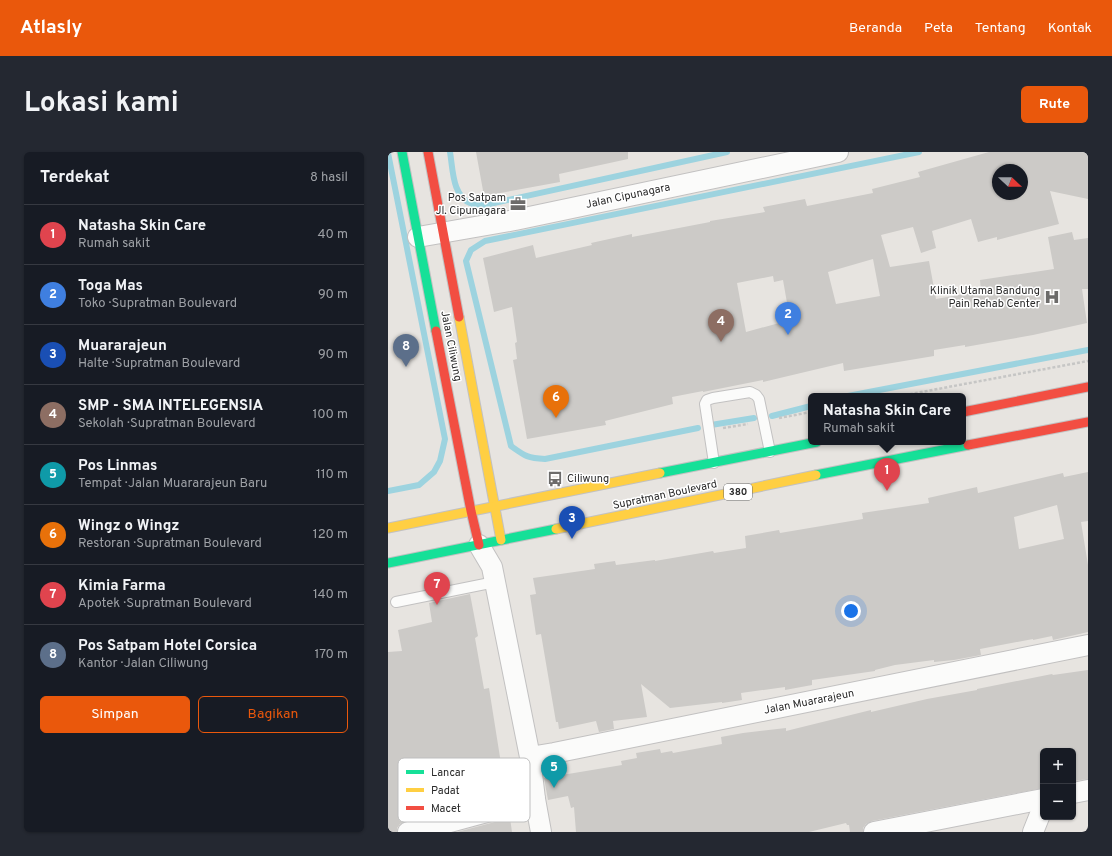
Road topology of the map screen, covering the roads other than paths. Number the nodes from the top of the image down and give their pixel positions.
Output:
1 (402, 152) edge
2 (428, 152) edge
3 (838, 152) edge
4 (444, 232) junction
5 (418, 237) junction
6 (1088, 387) edge
7 (966, 411) edge
8 (1088, 422) edge
9 (808, 444) edge
10 (770, 452) junction
11 (714, 463) junction
12 (494, 506) junction
13 (471, 511) junction
14 (388, 528) edge
15 (501, 540) junction
16 (478, 545) junction
17 (388, 563) edge
18 (493, 575) junction
19 (396, 602) dead end
20 (1088, 646) edge
21 (530, 757) junction
22 (1088, 790) edge
23 (1076, 792) edge
24 (535, 799) junction
25 (530, 800) edge
26 (1040, 800) edge
27 (1040, 814) edge
28 (449, 822) edge
29 (423, 829) edge
30 (879, 831) edge
31 (541, 832) edge
32 (1033, 832) edge

1 - 5 main road, Jalan Ciliwung
2 - 4 main road, Jalan Ciliwung
3 - 4 street, Jalan Cipunagara
4 - 5 street, Jalan Cipunagara
4 - 12 main road, Jalan Ciliwung
5 - 13 main road, Jalan Ciliwung
6 - 7 main road
8 - 15 main road, Supratman Boulevard / 380
9 - 10 main road, Supratman Boulevard
10 - 11 main road, Supratman Boulevard
10 - 11 lane
11 - 12 main road, Supratman Boulevard
12 - 13 main road, Supratman Boulevard
12 - 15 main road, Jalan Ciliwung
13 - 14 main road, Supratman Boulevard
13 - 16 main road, Jalan Ciliwung
15 - 16 main road, Supratman Boulevard / 380
15 - 18 street
16 - 17 main road, Supratman Boulevard / 380
16 - 18 street
18 - 19 lane
18 - 21 street
20 - 21 street, Jalan Muararajeun
21 - 24 street
22 - 23 street
24 - 25 street
24 - 31 street
26 - 30 street
27 - 32 street
28 - 29 street

